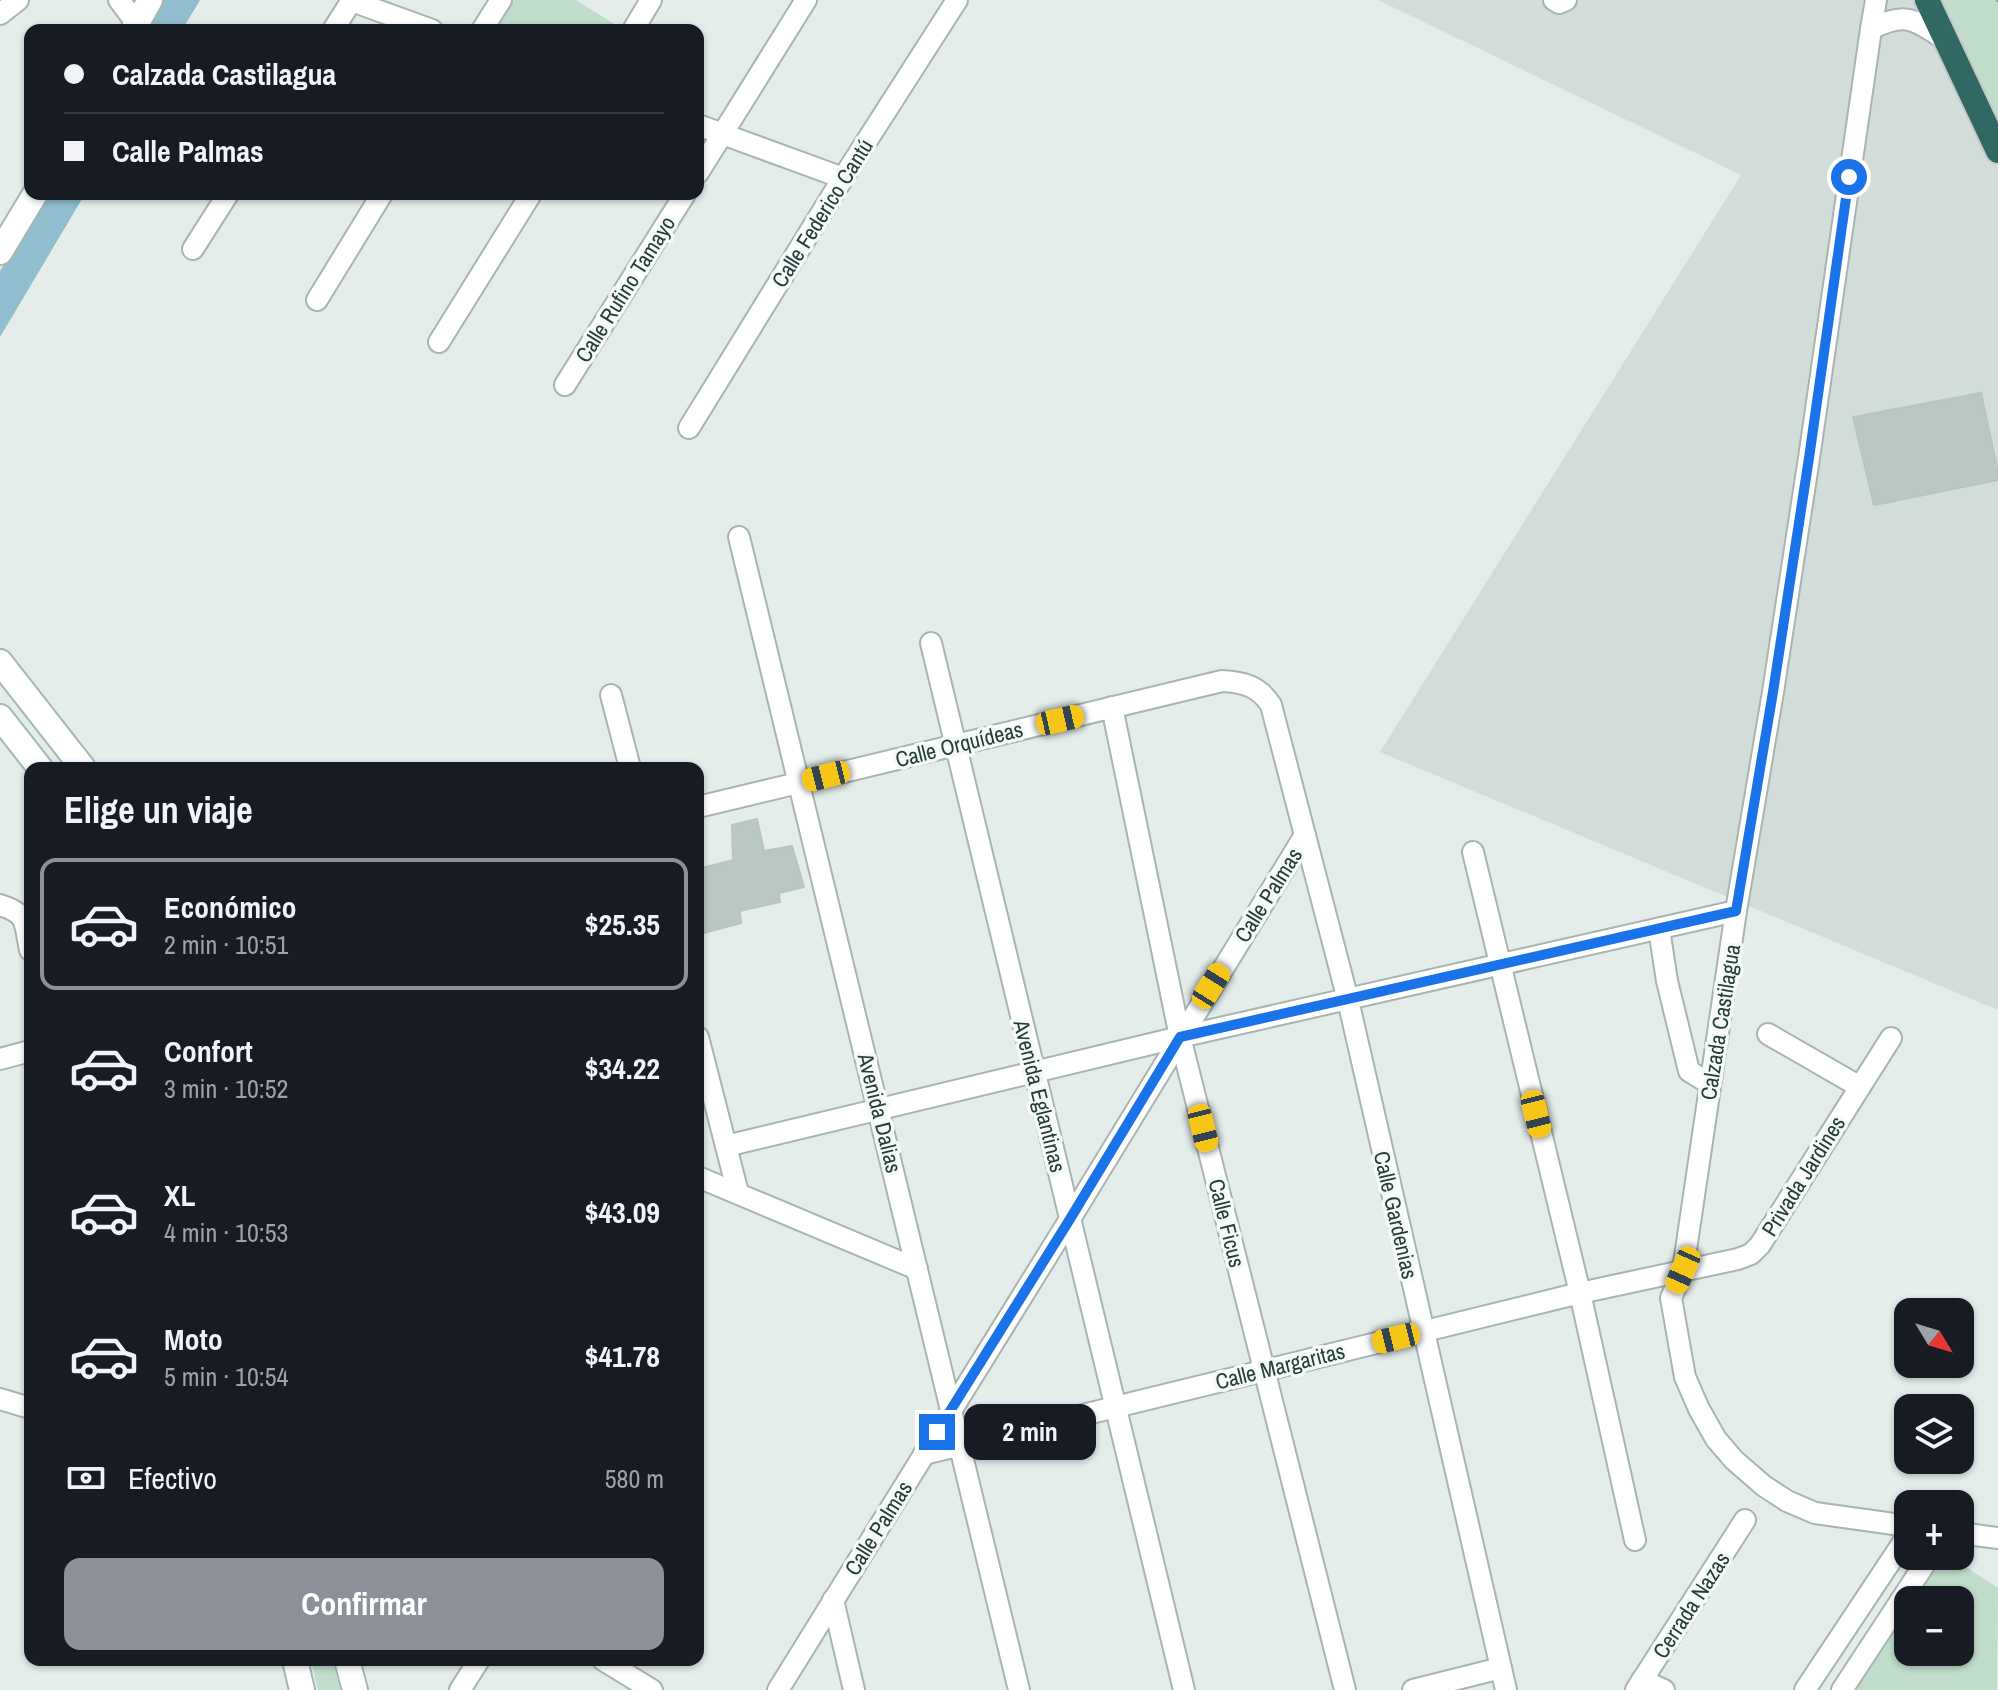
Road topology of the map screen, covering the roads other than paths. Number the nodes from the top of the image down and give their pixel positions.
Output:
1 (18, 0) edge
2 (119, 0) edge
3 (150, 0) edge
4 (352, 0) edge
5 (501, 0) edge
6 (651, 0) edge
7 (806, 0) edge
8 (957, 0) edge
9 (1876, 0) edge
10 (1927, 0) edge
11 (0, 14) edge
12 (133, 24) edge
13 (137, 24) edge
14 (337, 24) edge
15 (416, 24) edge
16 (486, 24) edge
17 (637, 24) edge
18 (1871, 29) junction
19 (1946, 40) junction
20 (704, 127) edge
21 (723, 134) junction
22 (1998, 151) edge
23 (704, 164) edge
24 (843, 178) junction
25 (31, 200) edge
26 (224, 200) edge
27 (378, 200) edge
28 (527, 200) edge
29 (681, 200) edge
30 (193, 249) dead end
31 (0, 252) edge
32 (317, 300) dead end
33 (439, 342) dead end
34 (565, 385) dead end
35 (689, 428) dead end
36 (739, 537) dead end
37 (931, 643) dead end
38 (0, 662) edge
39 (1264, 694) joint
40 (611, 695) dead end
41 (1112, 707) junction
42 (0, 717) edge
43 (956, 745) junction
44 (35, 762) edge
45 (78, 762) edge
46 (628, 762) edge
47 (800, 783) junction
48 (704, 806) edge
49 (1305, 835) junction
50 (1473, 852) dead end
51 (0, 905) edge
52 (1736, 911) junction
53 (24, 924) edge
54 (1659, 929) junction
55 (1500, 966) junction
56 (1348, 1000) junction
57 (1768, 1034) dead end
58 (1180, 1037) junction
59 (1891, 1038) dead end
60 (24, 1053) edge
61 (0, 1059) edge
62 (704, 1060) edge
63 (1034, 1072) junction
64 (1710, 1084) junction
65 (1860, 1087) junction
66 (879, 1109) junction
67 (726, 1146) junction
68 (704, 1179) edge
69 (738, 1193) junction
70 (1070, 1219) junction
71 (917, 1269) junction
72 (1683, 1270) junction
73 (1580, 1293) junction
74 (1423, 1331) junction
75 (1264, 1370) junction
76 (0, 1399) edge
77 (24, 1406) edge
78 (1115, 1407) junction
79 (950, 1410) junction
80 (960, 1445) junction
81 (924, 1454) junction
82 (1745, 1520) dead end
83 (1894, 1524) edge
84 (1974, 1535) edge
85 (1998, 1538) edge
86 (1635, 1540) dead end
87 (1894, 1556) edge
88 (1921, 1570) edge
89 (833, 1600) junction
90 (296, 1666) edge
91 (349, 1666) edge
92 (475, 1666) edge
93 (608, 1666) edge
94 (1501, 1668) junction
95 (624, 1683) edge
96 (1639, 1685) edge
97 (302, 1690) edge
98 (355, 1690) edge
99 (460, 1690) edge
100 (652, 1690) edge
101 (778, 1690) edge
102 (854, 1690) edge
103 (1019, 1690) edge
104 (1184, 1690) edge
105 (1345, 1690) edge
106 (1413, 1690) edge
107 (1506, 1690) edge
108 (1664, 1690) edge
109 (1805, 1690) edge
110 (1842, 1690) edge

1 - 11 street
2 - 12 street
3 - 13 street
4 - 14 street
4 - 15 street
5 - 16 street
6 - 17 street
7 - 21 street
8 - 24 street, Calle Federico Cantú
9 - 18 street, Calzada Castilagua
10 - 19 highway
18 - 19 street
18 - 52 street, Calzada Castilagua
19 - 22 highway
20 - 21 street
21 - 23 street
21 - 24 street
24 - 35 street, Calle Federico Cantú
25 - 31 street
26 - 30 street
27 - 32 street
28 - 33 street
29 - 34 street, Calle Rufino Tamayo
36 - 47 street, Avenida Dalias
37 - 43 street, Avenida Eglantinas
38 - 45 street
39 - 41 street, Calle Orquídeas
39 - 49 street, Calle Gardenias
40 - 46 street
41 - 43 street, Calle Orquídeas
41 - 58 street, Calle Ficus
42 - 44 street
43 - 47 street, Calle Orquídeas
43 - 63 street, Avenida Eglantinas
47 - 48 street, Calle Orquídeas
47 - 66 street, Avenida Dalias
49 - 56 street, Calle Gardenias
49 - 58 street, Calle Palmas
50 - 55 street
51 - 53 street
52 - 54 street
52 - 64 street, Calzada Castilagua
54 - 55 street
54 - 64 street
55 - 56 street
55 - 73 street
56 - 58 street
56 - 74 street, Calle Gardenias
57 - 65 street
58 - 63 street
58 - 70 street, Calle Palmas
58 - 75 street, Calle Ficus
59 - 65 street, Privada Jardines
60 - 61 street
62 - 67 street
63 - 66 street
63 - 70 street, Avenida Eglantinas
64 - 72 street, Calzada Castilagua
65 - 72 street, Privada Jardines
66 - 67 street
66 - 71 street, Avenida Dalias
67 - 69 street
68 - 69 street
69 - 71 street
70 - 78 street, Avenida Eglantinas
70 - 79 street, Calle Palmas
71 - 79 street, Avenida Dalias
72 - 73 street, Calle Margaritas
72 - 83 street, Calzada Castilagua
73 - 74 street, Calle Margaritas
73 - 86 street
74 - 75 street, Calle Margaritas
74 - 94 street, Calle Gardenias
75 - 78 street, Calle Margaritas
75 - 105 street, Calle Ficus
76 - 77 street
78 - 80 street, Calle Margaritas
78 - 104 street, Avenida Eglantinas
79 - 80 street, Avenida Dalias
79 - 81 street, Calle Palmas
80 - 81 street, Calle Margaritas
80 - 103 street, Avenida Dalias
81 - 89 street, Calle Palmas
82 - 96 street, Cerrada Nazas
84 - 85 street
87 - 109 street
88 - 110 street
89 - 101 street, Calle Palmas
89 - 102 street
90 - 97 street
91 - 98 street
92 - 99 street
93 - 95 street
94 - 106 street
94 - 107 street, Calle Gardenias
95 - 100 street
96 - 108 street

